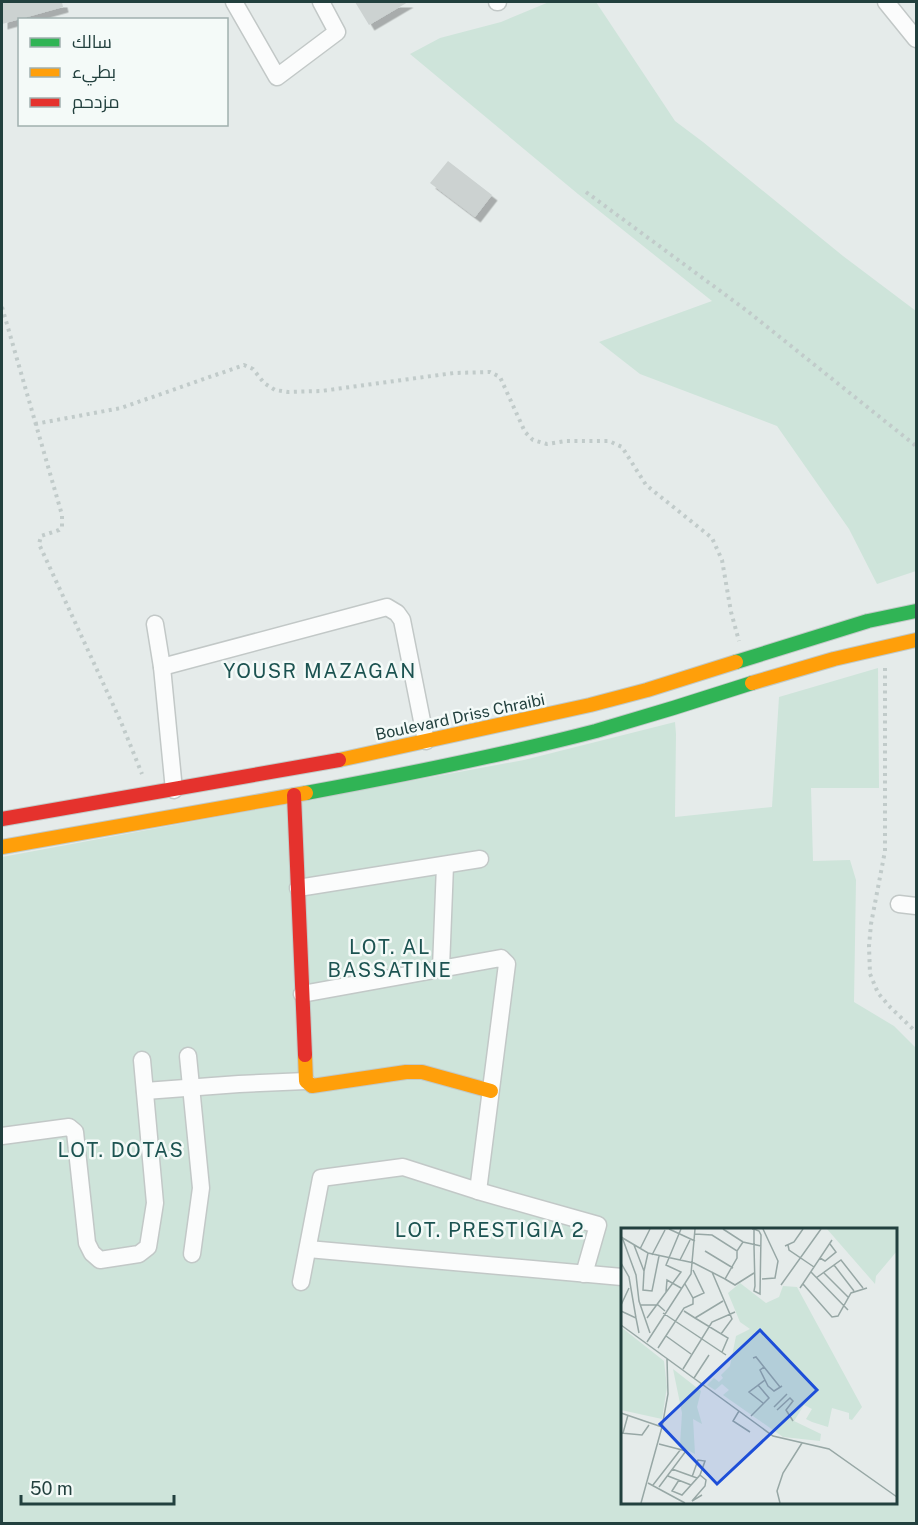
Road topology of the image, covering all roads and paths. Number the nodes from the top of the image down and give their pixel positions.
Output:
1 (234, 2) edge
2 (321, 2) edge
3 (886, 2) edge
4 (916, 39) edge
5 (586, 192) dead end
6 (2, 308) edge
7 (35, 424) junction
8 (916, 446) edge
9 (916, 611) edge
10 (155, 624) dead end
11 (916, 640) edge
12 (885, 646) junction
13 (744, 659) junction
14 (162, 667) junction
15 (647, 690) junction
16 (590, 705) junction
17 (653, 713) junction
18 (596, 730) junction
19 (426, 741) junction
20 (174, 790) junction
21 (150, 795) junction
22 (294, 795) junction
23 (2, 819) edge
24 (2, 847) edge
25 (480, 859) dead end
26 (445, 865) junction
27 (298, 888) junction
28 (899, 904) dead end
29 (916, 906) edge
30 (441, 968) junction
31 (302, 994) junction
32 (916, 1032) edge
33 (188, 1056) dead end
34 (142, 1060) dead end
35 (306, 1081) junction
36 (190, 1088) junction
37 (145, 1091) junction
38 (491, 1091) junction
39 (2, 1136) edge
40 (478, 1191) junction
41 (308, 1249) junction
42 (192, 1254) dead end
43 (584, 1274) junction
44 (621, 1277) edge
45 (301, 1282) dead end

1 - 2 street
3 - 4 street
5 - 8 path
6 - 7 path
7 - 13 path
7 - 21 path
9 - 13 main road, Boulevard Driss Chraibi
10 - 14 street
11 - 12 main road
12 - 17 main road
12 - 32 path
13 - 15 main road, Boulevard Driss Chraibi
14 - 19 street
14 - 20 street
15 - 16 main road, Boulevard Driss Chraibi
15 - 17 main road
16 - 18 main road
16 - 19 main road, Boulevard Driss Chraibi
17 - 18 main road
18 - 22 main road
19 - 20 main road, Boulevard Driss Chraibi
20 - 21 main road, Boulevard Driss Chraibi
21 - 23 main road, Boulevard Driss Chraibi
22 - 24 main road
22 - 27 main road
25 - 26 street
26 - 27 street
26 - 30 street
27 - 31 main road
28 - 29 street
30 - 31 street
30 - 38 street
31 - 35 main road
33 - 36 street
34 - 37 street
35 - 36 street
35 - 38 main road
36 - 37 street
36 - 42 street
37 - 39 street
38 - 40 street
40 - 41 street
40 - 43 street
41 - 43 street
41 - 45 street
43 - 44 street

